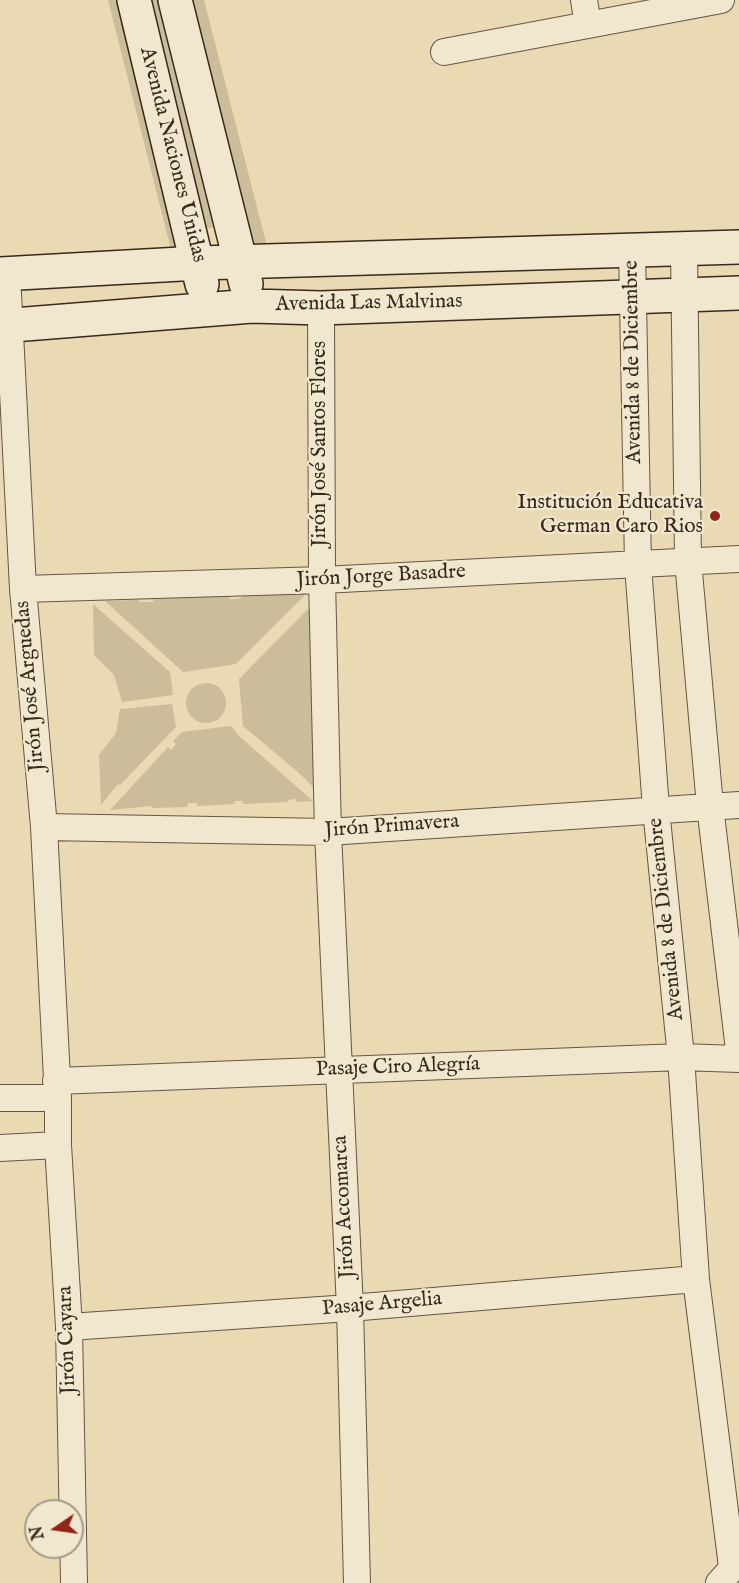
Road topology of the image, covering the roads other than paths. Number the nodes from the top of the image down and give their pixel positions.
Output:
1 (134, 0) edge
2 (175, 0) edge
3 (721, 0) edge
4 (586, 12) edge
5 (444, 52) dead end
6 (739, 247) edge
7 (632, 248) junction
8 (684, 249) junction
9 (241, 262) junction
10 (199, 263) junction
11 (3, 274) edge
12 (739, 293) edge
13 (685, 294) junction
14 (632, 295) junction
15 (252, 306) junction
16 (321, 308) junction
17 (207, 310) junction
18 (4, 326) edge
19 (739, 559) edge
20 (687, 561) junction
21 (639, 565) junction
22 (322, 580) junction
23 (23, 589) junction
24 (739, 805) edge
25 (710, 806) junction
26 (656, 809) junction
27 (44, 827) junction
28 (328, 832) junction
29 (739, 1050) edge
30 (681, 1058) junction
31 (739, 1059) edge
32 (339, 1070) junction
33 (57, 1089) junction
34 (0, 1098) edge
35 (58, 1145) junction
36 (0, 1148) edge
37 (696, 1279) junction
38 (350, 1308) junction
39 (69, 1327) junction
40 (730, 1570) edge
41 (74, 1583) edge
42 (357, 1583) edge

1 - 10 street, Avenida Naciones Unidas
2 - 9 street, Avenida Naciones Unidas
3 - 4 street
4 - 5 street
6 - 8 street
7 - 8 street
7 - 9 street
7 - 14 street, Avenida 8 de Diciembre
8 - 13 street
9 - 10 street
9 - 15 street, Avenida Naciones Unidas
10 - 11 street
10 - 17 street, Avenida Naciones Unidas
11 - 18 street, Jirón José Arguedas
12 - 13 street, Avenida Las Malvinas
13 - 14 street, Avenida Las Malvinas
13 - 20 street
14 - 16 street, Avenida Las Malvinas
14 - 21 street, Avenida 8 de Diciembre
15 - 16 street, Avenida Las Malvinas
15 - 17 street, Avenida Las Malvinas
16 - 22 street, Jirón José Santos Flores
17 - 18 street, Avenida Las Malvinas
18 - 23 street, Jirón José Arguedas
19 - 20 street, Jirón Jorge Basadre
20 - 21 street, Jirón Jorge Basadre
20 - 25 street
21 - 22 street, Jirón Jorge Basadre
21 - 26 street, Avenida 8 de Diciembre
22 - 23 street, Jirón Jorge Basadre
22 - 28 street, Jirón José Santos Flores
23 - 27 street, Jirón José Arguedas
24 - 25 street, Jirón Primavera
25 - 26 street, Jirón Primavera
25 - 29 street
26 - 28 street, Jirón Primavera
26 - 30 street, Avenida 8 de Diciembre
27 - 28 street, Jirón Primavera
27 - 33 street, Jirón José Arguedas
28 - 32 street, Jirón Accomarca
30 - 31 street, Pasaje Ciro Alegría
30 - 32 street, Pasaje Ciro Alegría
30 - 37 street, Avenida 8 de Diciembre
32 - 33 street, Pasaje Ciro Alegría
32 - 38 street, Jirón Accomarca
33 - 34 street, Pasaje Ciro Alegría
33 - 35 street, Jirón Cayara
35 - 36 street
35 - 39 street, Jirón Cayara
37 - 38 street, Pasaje Argelia
37 - 40 street, Avenida 8 de Diciembre
38 - 39 street, Pasaje Argelia
38 - 42 street, Jirón Accomarca
39 - 41 street, Jirón Cayara

